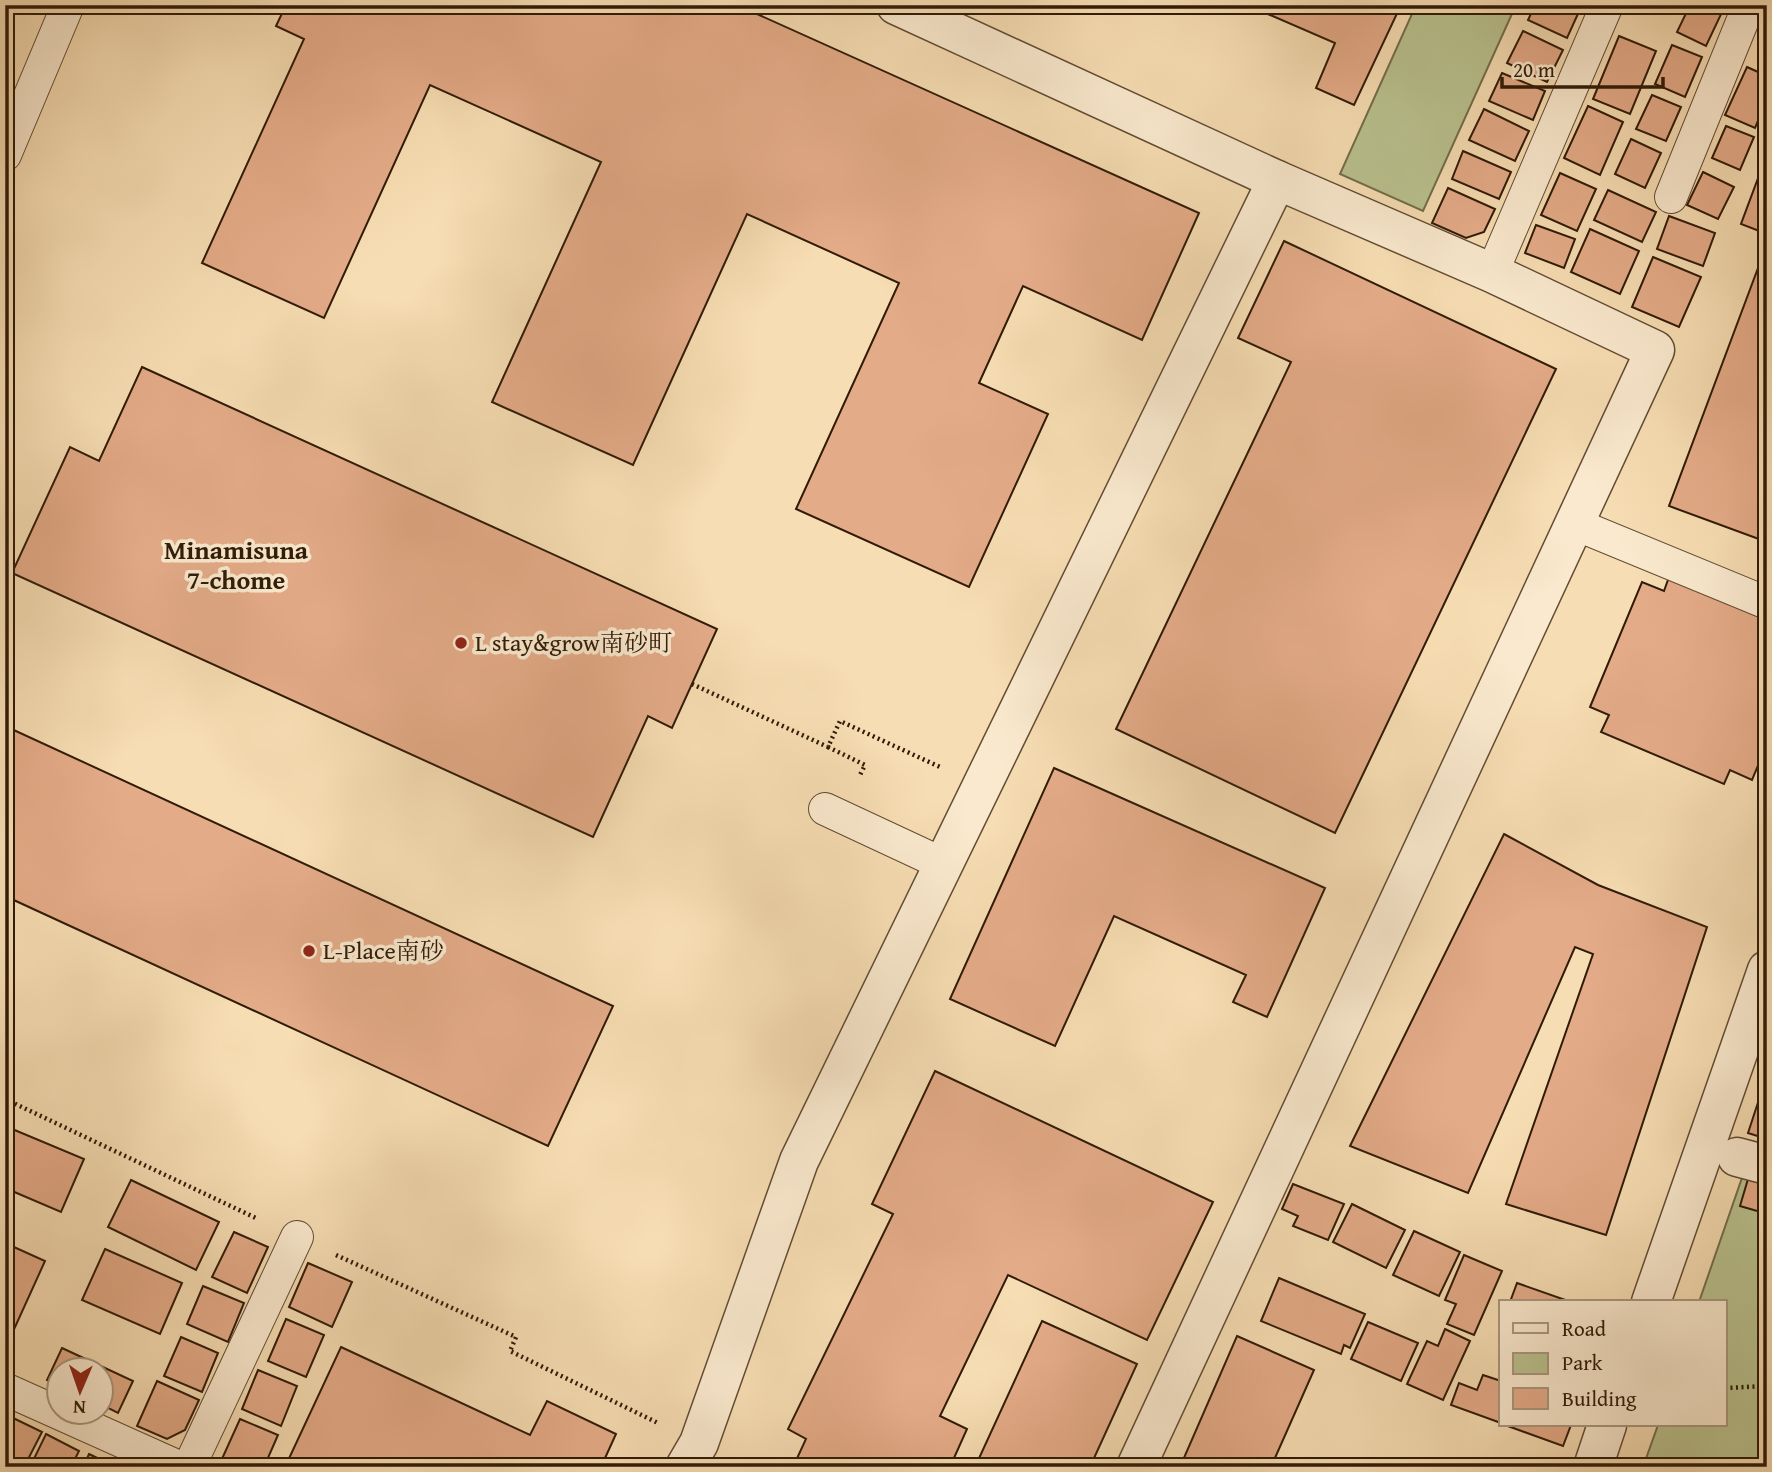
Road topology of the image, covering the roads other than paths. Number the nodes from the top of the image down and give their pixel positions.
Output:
1 (68, 5) edge
2 (896, 5) edge
3 (1607, 5) edge
4 (1749, 5) edge
5 (5, 155) edge
6 (1277, 180) junction
7 (1671, 197) dead end
8 (1492, 273) junction
9 (1574, 524) junction
10 (1767, 603) edge
11 (825, 809) dead end
12 (943, 863) junction
13 (1767, 970) edge
14 (297, 1237) road end
15 (1652, 1300) edge
16 (5, 1389) edge
17 (1607, 1426) edge
18 (692, 1455) edge
19 (179, 1467) edge
20 (189, 1467) edge
21 (1136, 1467) edge
22 (1592, 1467) edge

1 - 5 lane
2 - 6 street
3 - 8 lane
4 - 7 lane
6 - 8 street
6 - 12 street
8 - 9 street
9 - 10 lane
9 - 21 street
11 - 12 lane
12 - 18 street
13 - 15 street
14 - 20 lane
16 - 19 lane
17 - 22 street

